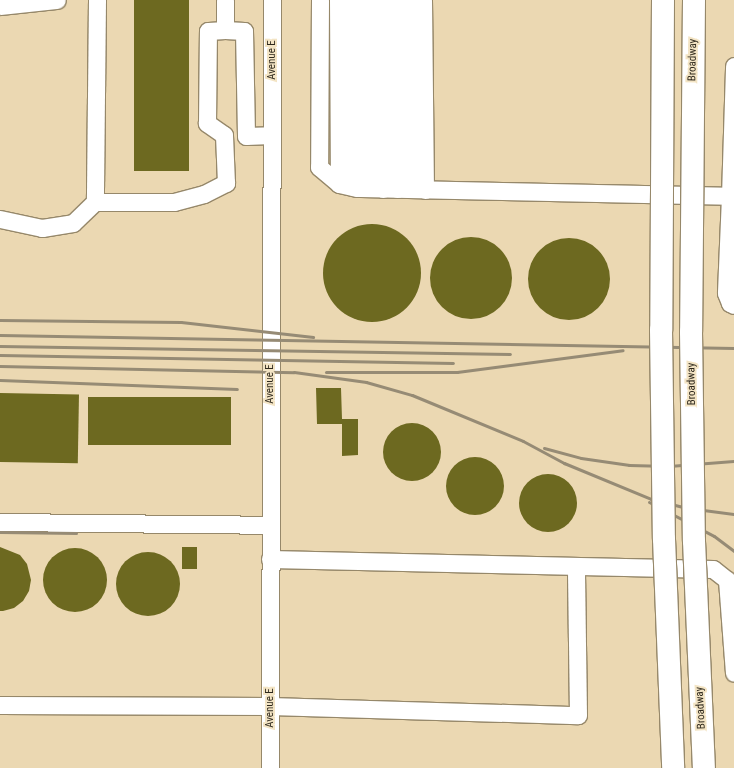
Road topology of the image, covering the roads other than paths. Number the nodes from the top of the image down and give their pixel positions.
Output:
1 (57, 0) edge
2 (97, 0) edge
3 (225, 0) edge
4 (272, 0) edge
5 (320, 0) edge
6 (338, 0) edge
7 (354, 0) edge
8 (369, 0) edge
9 (384, 0) edge
10 (396, 0) edge
11 (410, 0) edge
12 (423, 0) edge
13 (663, 0) edge
14 (694, 0) edge
15 (0, 6) edge
16 (225, 30) junction
17 (734, 66) edge
18 (224, 135) junction
19 (271, 135) junction
20 (246, 136) junction
21 (382, 188) junction
22 (730, 196) junction
23 (95, 202) junction
24 (0, 219) edge
25 (734, 305) edge
26 (0, 522) edge
27 (270, 525) junction
28 (270, 560) junction
29 (576, 566) junction
30 (734, 673) edge
31 (0, 704) edge
32 (270, 706) junction
33 (270, 768) edge
34 (673, 768) edge
35 (704, 768) edge

1 - 15 street
2 - 23 street
3 - 16 street
4 - 19 street, Avenue E
5 - 21 street
6 - 21 street
7 - 21 street
8 - 21 street
9 - 21 street
10 - 21 street
11 - 21 street
12 - 21 street
13 - 34 main road, bridge
14 - 35 main road, Broadway, bridge
16 - 18 street
16 - 20 street
17 - 22 street
18 - 20 street
18 - 23 street
19 - 20 street
19 - 27 street, Avenue E
21 - 22 street
22 - 25 street
23 - 24 street
26 - 27 street
27 - 28 street, Avenue E
28 - 29 street
28 - 32 street, Avenue E
29 - 30 street
29 - 32 street
31 - 32 street
32 - 33 street, Avenue E

